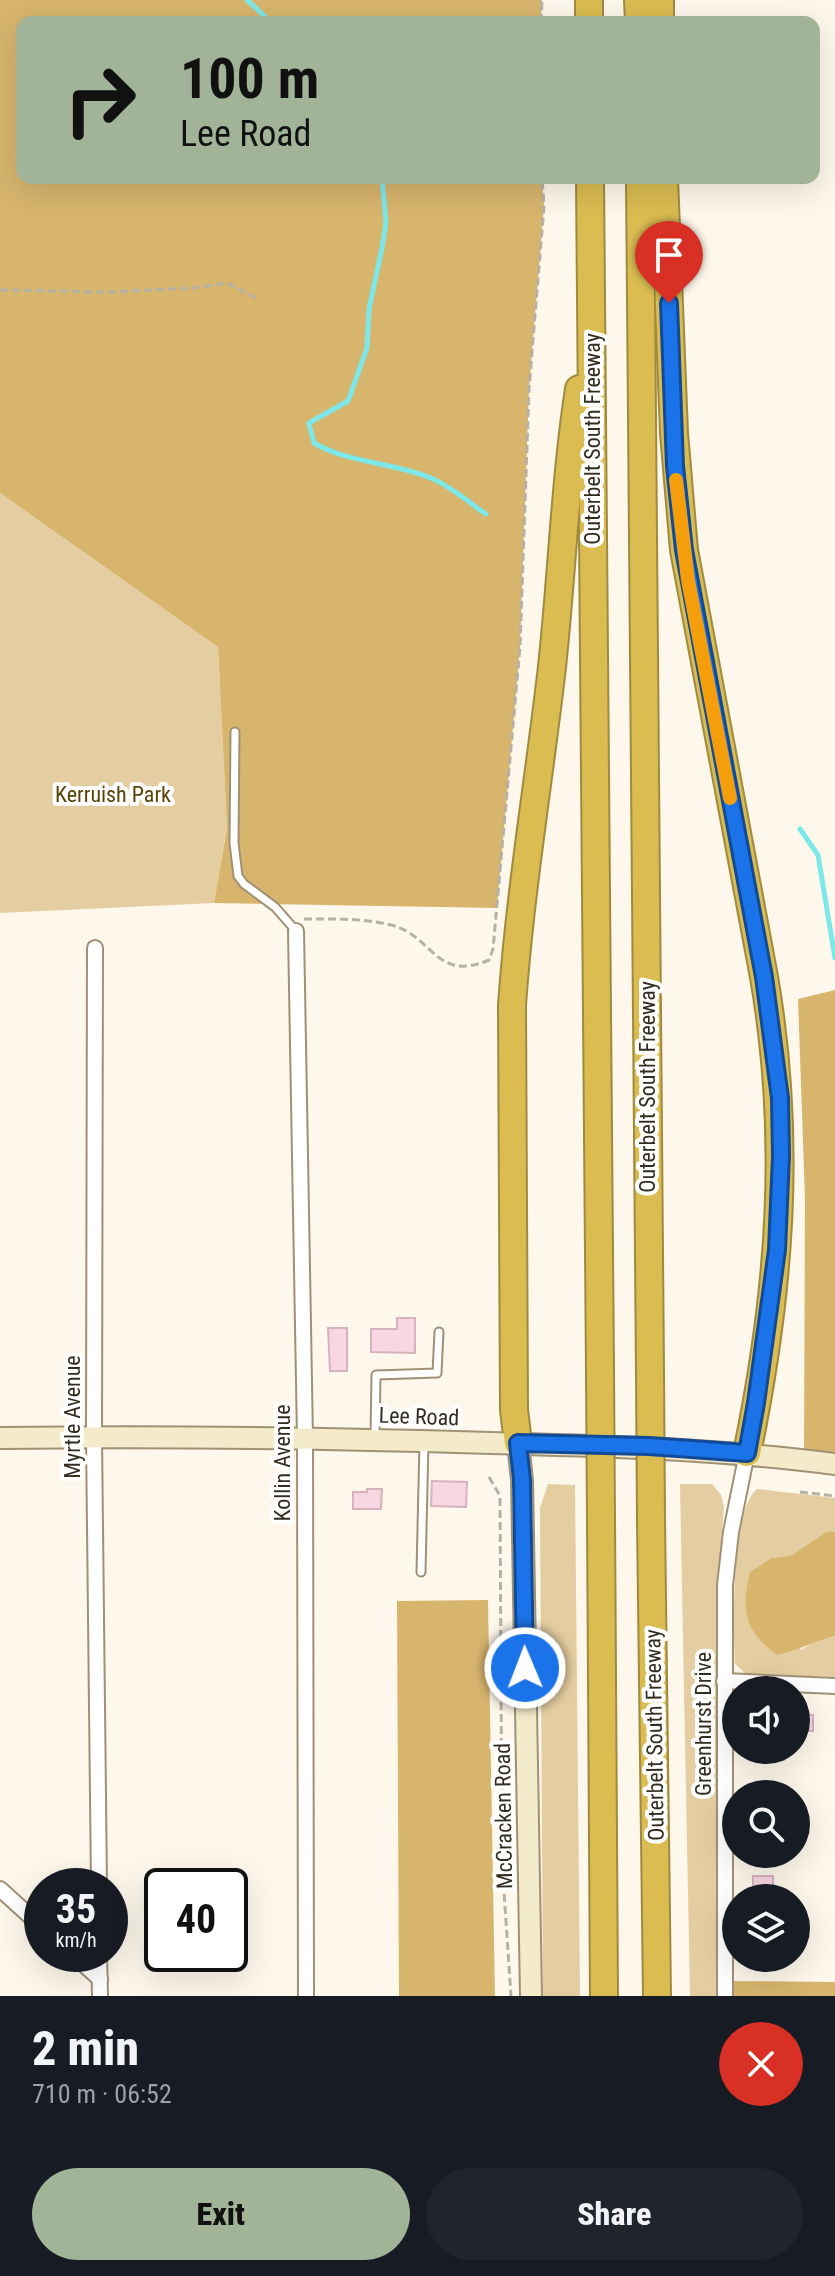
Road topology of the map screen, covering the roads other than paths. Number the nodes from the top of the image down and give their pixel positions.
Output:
1 (590, 184) edge
2 (640, 184) edge
3 (664, 184) edge
4 (591, 306) junction
5 (235, 732) dead end
6 (296, 931) joint
7 (95, 948) dead end
8 (439, 1332) dead end
9 (94, 1437) junction
10 (0, 1438) edge
11 (305, 1438) junction
12 (375, 1439) junction
13 (424, 1440) junction
14 (518, 1443) junction
15 (747, 1453) junction
16 (835, 1464) edge
17 (421, 1572) dead end
18 (724, 1676) edge
19 (810, 1685) edge
20 (835, 1686) edge
21 (724, 1764) edge
22 (99, 1868) edge
23 (0, 1889) edge
24 (24, 1911) edge
25 (92, 1972) edge
26 (100, 1972) edge
27 (100, 1979) junction
28 (100, 1996) edge
29 (306, 1996) edge
30 (531, 1996) edge
31 (604, 1996) edge
32 (657, 1996) edge
33 (725, 1996) edge

1 - 4 highway, Outerbelt South Freeway
2 - 32 highway, Outerbelt South Freeway, bridge
3 - 15 highway
4 - 14 highway
4 - 31 highway, Outerbelt South Freeway, bridge
5 - 6 lane
6 - 11 street, Kollin Avenue
7 - 9 street, Myrtle Avenue
8 - 12 lane
9 - 10 main road, Lee Road
9 - 11 main road, Lee Road
9 - 22 street, Myrtle Avenue
11 - 12 main road, Lee Road
11 - 29 street, Kollin Avenue
12 - 13 main road, Lee Road
13 - 14 main road, Lee Road
13 - 17 lane
14 - 15 main road, Lee Road
14 - 30 main road, McCracken Road
15 - 16 main road, Lee Road
15 - 18 street, Greenhurst Drive
19 - 20 street
21 - 33 street, Greenhurst Drive
23 - 24 street
25 - 27 street
26 - 27 street
27 - 28 street

